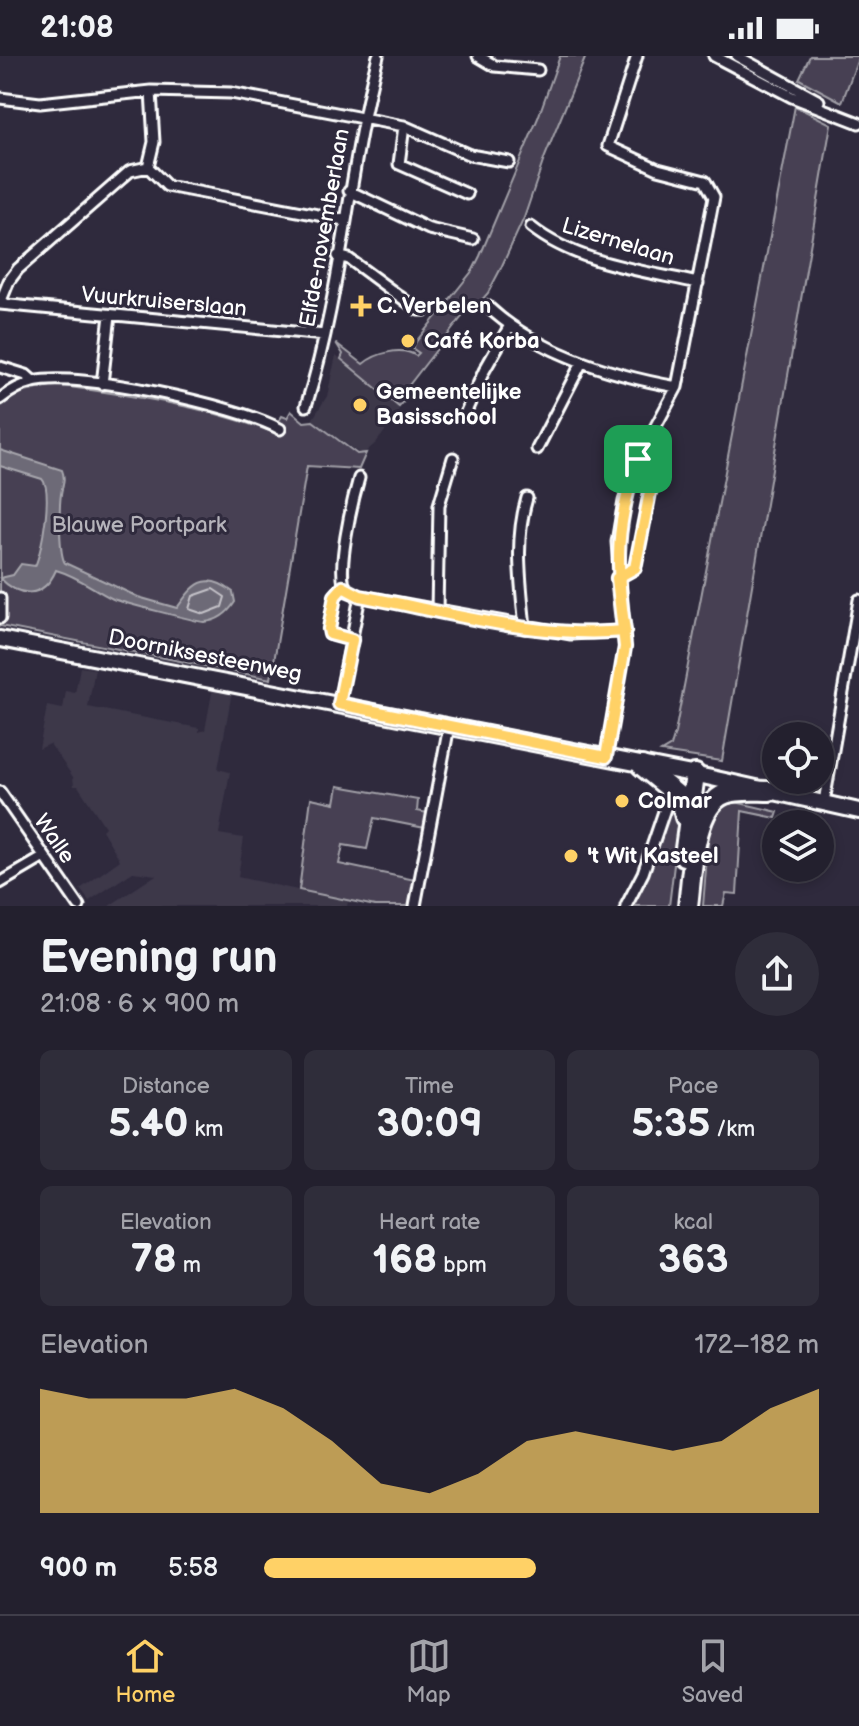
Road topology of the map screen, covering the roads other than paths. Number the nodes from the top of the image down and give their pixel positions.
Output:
1 (378, 56) edge
2 (478, 56) edge
3 (637, 56) edge
4 (714, 56) edge
5 (733, 59) edge
6 (538, 70) dead end
7 (151, 91) junction
8 (0, 98) edge
9 (362, 118) junction
10 (859, 123) edge
11 (404, 126) junction
12 (509, 162) dead end
13 (148, 167) junction
14 (349, 191) junction
15 (467, 194) dead end
16 (344, 220) junction
17 (531, 227) dead end
18 (473, 239) dead end
19 (338, 256) junction
20 (698, 283) junction
21 (0, 304) edge
22 (487, 306) dead end
23 (425, 310) dead end
24 (110, 315) junction
25 (509, 327) junction
26 (325, 335) junction
27 (582, 362) junction
28 (0, 367) edge
29 (34, 382) junction
30 (102, 384) junction
31 (677, 387) junction
32 (0, 399) edge
33 (306, 406) dead end
34 (464, 416) dead end
35 (280, 429) dead end
36 (537, 449) dead end
37 (453, 458) dead end
38 (638, 459) junction
39 (359, 478) dead end
40 (527, 498) dead end
41 (617, 578) junction
42 (343, 587) junction
43 (360, 596) junction
44 (0, 598) edge
45 (859, 600) edge
46 (437, 611) junction
47 (0, 618) edge
48 (525, 628) junction
49 (625, 631) junction
50 (0, 639) edge
51 (352, 640) junction
52 (339, 704) junction
53 (449, 726) junction
54 (606, 757) junction
55 (642, 766) junction
56 (701, 776) junction
57 (672, 788) junction
58 (762, 789) edge
59 (0, 792) edge
60 (762, 792) edge
61 (785, 794) edge
62 (824, 802) junction
63 (859, 811) edge
64 (692, 834) junction
65 (44, 857) junction
66 (0, 883) edge
67 (686, 904) edge
68 (79, 906) edge
69 (415, 906) edge
70 (626, 906) edge

1 - 9 street, Elfde-novemberlaan
2 - 6 street
3 - 20 street
4 - 5 street
5 - 10 street
7 - 8 street
7 - 9 street
7 - 13 street
9 - 11 street
9 - 14 street, Elfde-novemberlaan
11 - 12 street
11 - 15 street
13 - 16 street
13 - 21 street
14 - 16 street, Elfde-novemberlaan
14 - 18 street
16 - 19 street, Elfde-novemberlaan
17 - 20 street, Lizernelaan
19 - 23 street
19 - 26 street, Elfde-novemberlaan
20 - 31 street
21 - 24 street, Vuurkruiserslaan
22 - 25 street
24 - 26 street, Vuurkruiserslaan
24 - 30 street
25 - 27 street
25 - 34 street
26 - 33 street, Elfde-novemberlaan
27 - 31 street
27 - 36 street
28 - 29 street
29 - 30 street
29 - 32 street
30 - 35 street
31 - 38 street
37 - 46 street
38 - 41 street
38 - 41 street
39 - 42 street
40 - 48 street
41 - 49 street
42 - 43 street
42 - 51 street
43 - 46 street
43 - 51 street
44 - 47 street
45 - 62 street
46 - 48 street
48 - 49 street
49 - 54 street
50 - 52 main road, Doorniksesteenweg
51 - 52 street
52 - 53 main road, Doorniksesteenweg
53 - 54 main road, Doorniksesteenweg
53 - 69 street
54 - 55 main road, Doorniksesteenweg
55 - 56 main road, Doorniksesteenweg
55 - 57 highway
56 - 58 main road, Doorniksesteenweg
56 - 64 highway
57 - 64 highway
57 - 70 street
59 - 65 street, Walle
60 - 64 highway
61 - 62 main road, Doorniksesteenweg
62 - 63 main road, Doorniksesteenweg
64 - 67 highway
65 - 66 street
65 - 68 street, Walle

